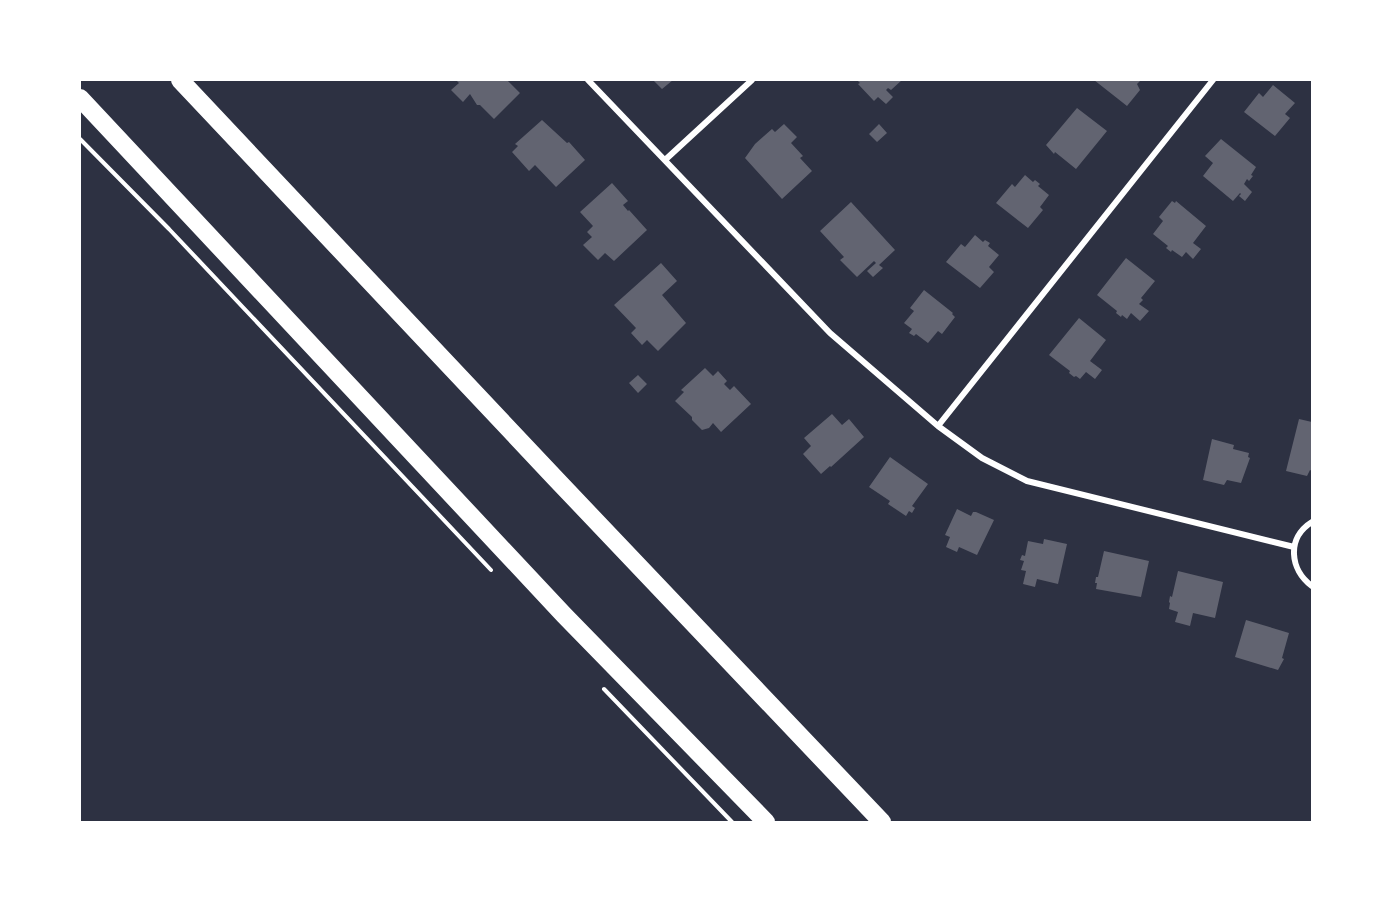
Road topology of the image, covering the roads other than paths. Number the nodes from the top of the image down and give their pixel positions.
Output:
1 (180, 80) edge
2 (190, 80) edge
3 (588, 80) edge
4 (752, 80) edge
5 (1213, 80) edge
6 (80, 98) edge
7 (251, 156) junction
8 (665, 160) junction
9 (938, 426) junction
10 (1312, 522) edge
11 (1294, 547) junction
12 (1312, 586) edge
13 (766, 822) edge
14 (882, 822) edge

1 - 7 highway
2 - 7 highway
3 - 8 street
4 - 8 street
5 - 9 street
6 - 13 highway
7 - 14 highway
8 - 9 street
9 - 11 street
10 - 11 street
11 - 12 street

